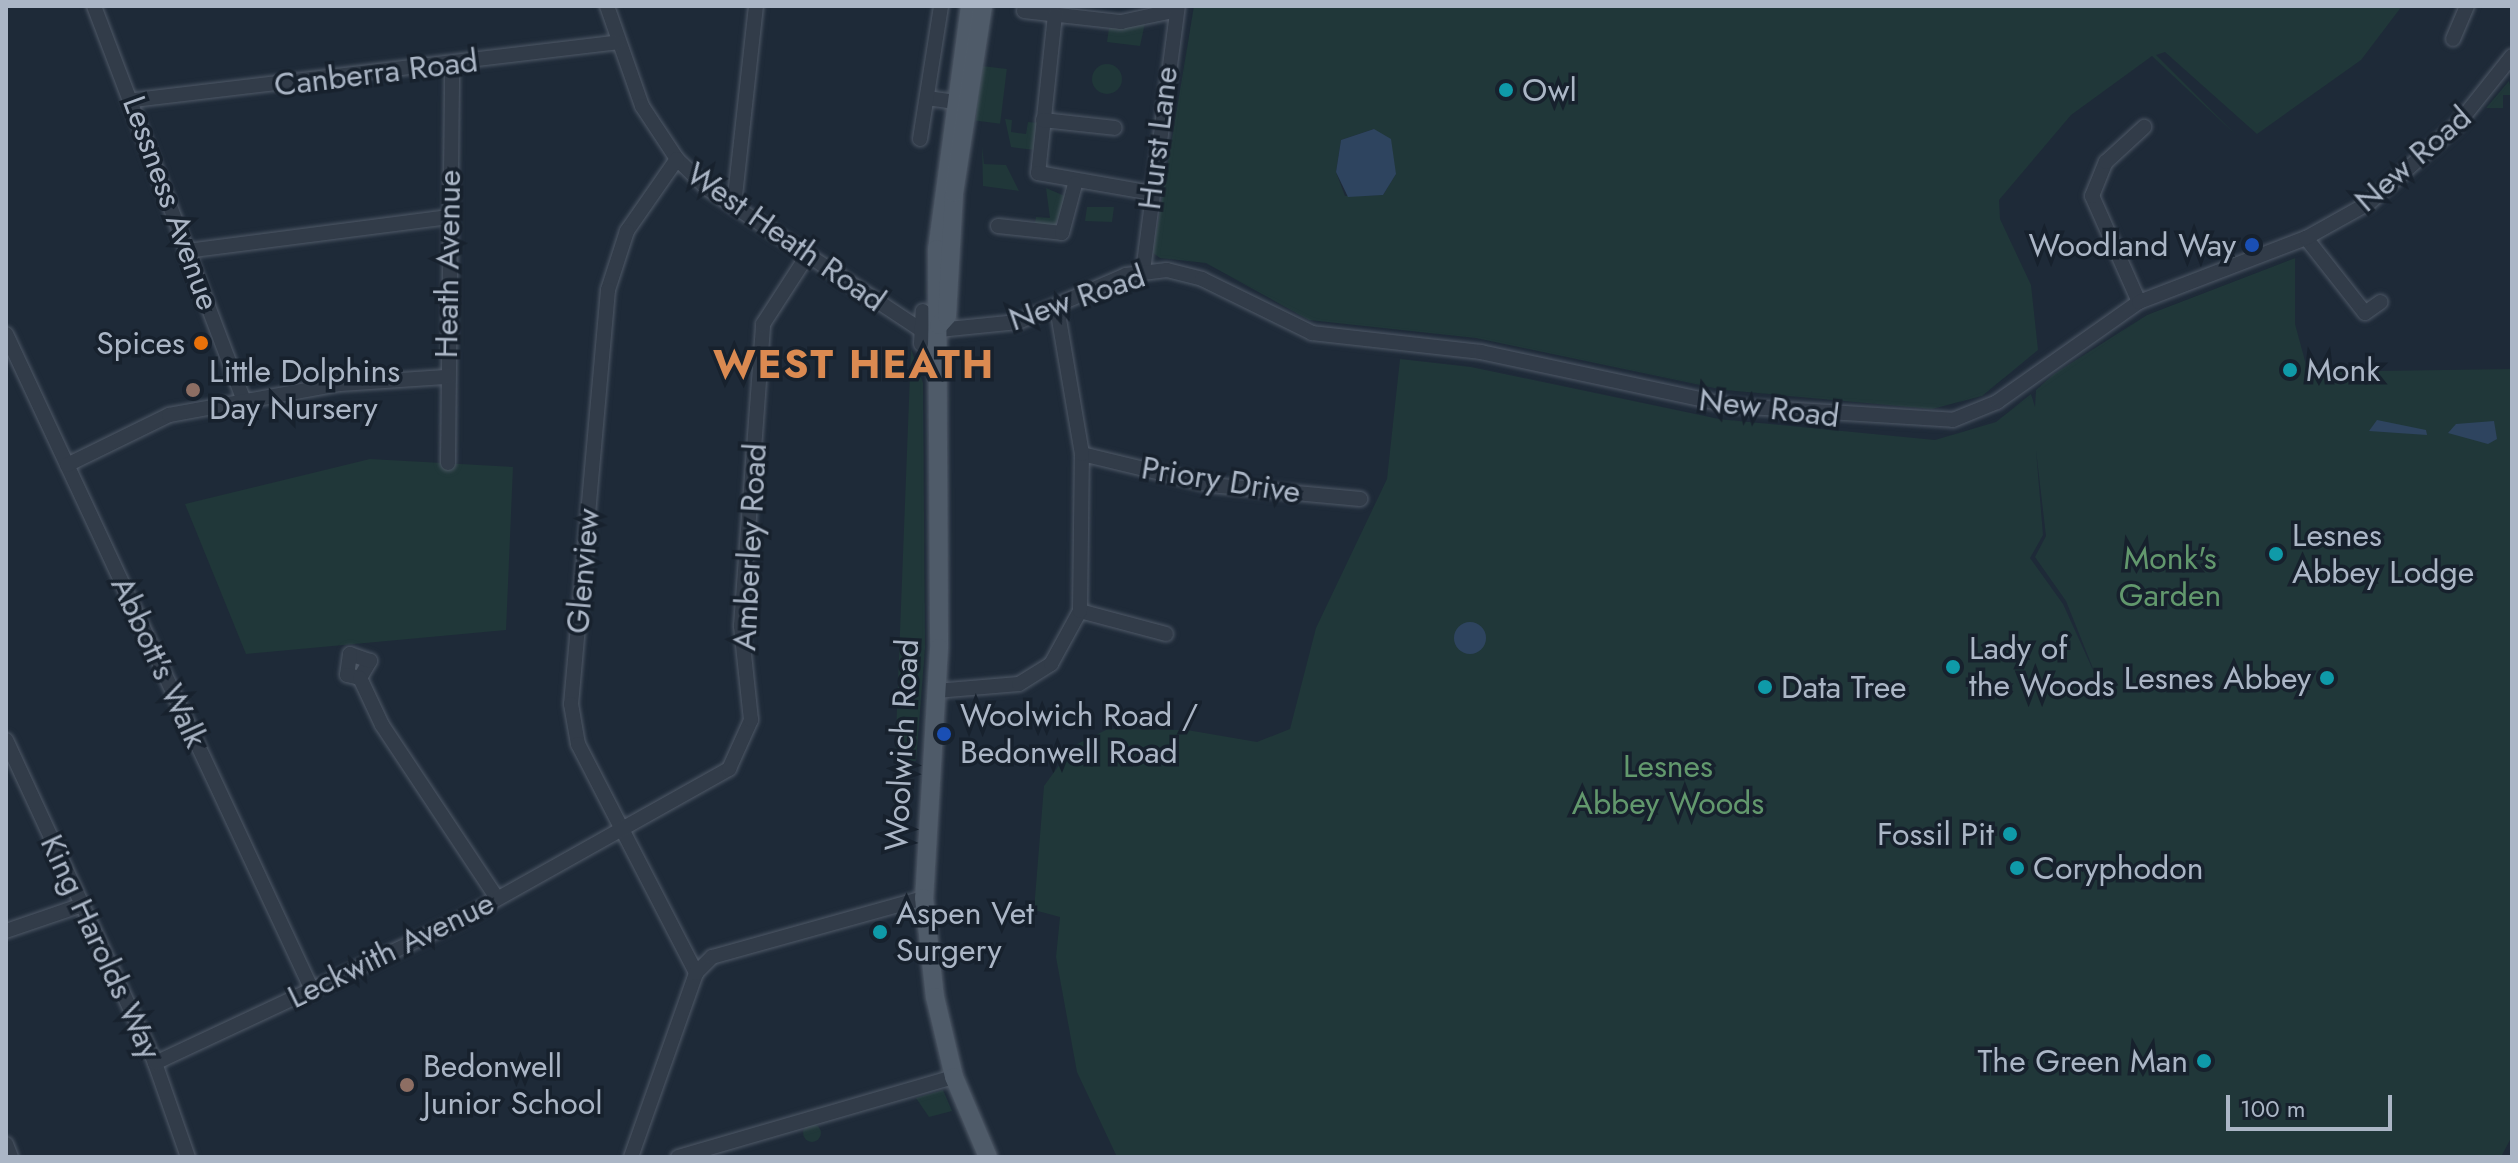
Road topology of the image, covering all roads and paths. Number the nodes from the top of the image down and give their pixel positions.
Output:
1 (94, 6) edge
2 (607, 6) edge
3 (756, 6) edge
4 (972, 6) edge
5 (2467, 6) edge
6 (1177, 8) edge
7 (939, 10) edge
8 (1024, 11) dead end
9 (1055, 15) junction
10 (2453, 39) dead end
11 (617, 42) junction
12 (2512, 56) edge
13 (452, 64) junction
14 (927, 98) junction
15 (134, 100) junction
16 (954, 102) junction
17 (1043, 120) junction
18 (2144, 127) dead end
19 (1115, 128) dead end
20 (920, 139) dead end
21 (677, 159) junction
22 (1075, 184) junction
23 (1151, 193) junction
24 (734, 205) junction
25 (448, 217) junction
26 (998, 226) dead end
27 (2306, 238) junction
28 (187, 251) junction
29 (807, 256) junction
30 (1143, 271) junction
31 (2139, 302) junction
32 (2381, 302) dead end
33 (1057, 307) junction
34 (923, 311) dead end
35 (918, 328) junction
36 (939, 328) junction
37 (6, 334) edge
38 (921, 344) dead end
39 (446, 377) junction
40 (244, 401) junction
41 (1082, 454) junction
42 (448, 463) dead end
43 (67, 465) junction
44 (1360, 499) dead end
45 (1080, 611) junction
46 (1166, 634) dead end
47 (360, 678) dead end
48 (936, 691) junction
49 (6, 740) edge
50 (623, 832) junction
51 (497, 898) junction
52 (924, 898) junction
53 (82, 905) junction
54 (6, 931) edge
55 (696, 973) junction
56 (312, 990) junction
57 (155, 1063) junction
58 (954, 1077) junction
59 (188, 1157) edge
60 (631, 1157) edge
61 (679, 1157) edge
62 (988, 1157) edge

1 - 15 street, Lessness Avenue
2 - 11 street, West Heath Road
3 - 24 street
4 - 16 main road, Woolwich Road
4 - 36 main road, Woolwich Road
5 - 10 street
6 - 9 street
6 - 23 street, Hurst Lane
7 - 14 street
8 - 9 street
9 - 17 street
11 - 13 street, Canberra Road
11 - 21 street, West Heath Road
12 - 27 street, New Road
13 - 15 street, Canberra Road
13 - 25 street, Heath Avenue
14 - 16 street
14 - 20 street
15 - 28 street, Lessness Avenue
16 - 36 main road, Woolwich Road
17 - 19 street
17 - 22 street
18 - 31 street
21 - 24 street, West Heath Road
21 - 50 street, Glenview
22 - 23 street
22 - 26 street
23 - 30 street, Hurst Lane
24 - 29 street, West Heath Road
25 - 28 street
25 - 39 street, Heath Avenue
27 - 31 street, New Road
27 - 32 street
28 - 40 street, Lessness Avenue
29 - 35 street, West Heath Road
29 - 50 street, Amberley Road
30 - 31 street, New Road
30 - 33 street, New Road
33 - 36 street, New Road
33 - 41 street
34 - 35 street, West Heath Road
35 - 38 street, West Heath Road
36 - 48 main road, Woolwich Road
37 - 43 street, Abbott's Walk
39 - 40 street
39 - 42 street, Heath Avenue
40 - 43 street
41 - 44 street, Priory Drive
41 - 45 street
43 - 56 street, Abbott's Walk
45 - 46 street
45 - 48 street
47 - 51 street
48 - 52 main road, Woolwich Road
49 - 53 street, King Harolds Way
50 - 51 street, Leckwith Avenue
50 - 55 street, Glenview
51 - 56 street, Leckwith Avenue
52 - 55 street
52 - 58 main road, Woolwich Road
53 - 54 street
53 - 57 street, King Harolds Way
55 - 60 street
56 - 57 street, Leckwith Avenue
57 - 59 street, King Harolds Way
58 - 61 street
58 - 62 main road, Woolwich Road

